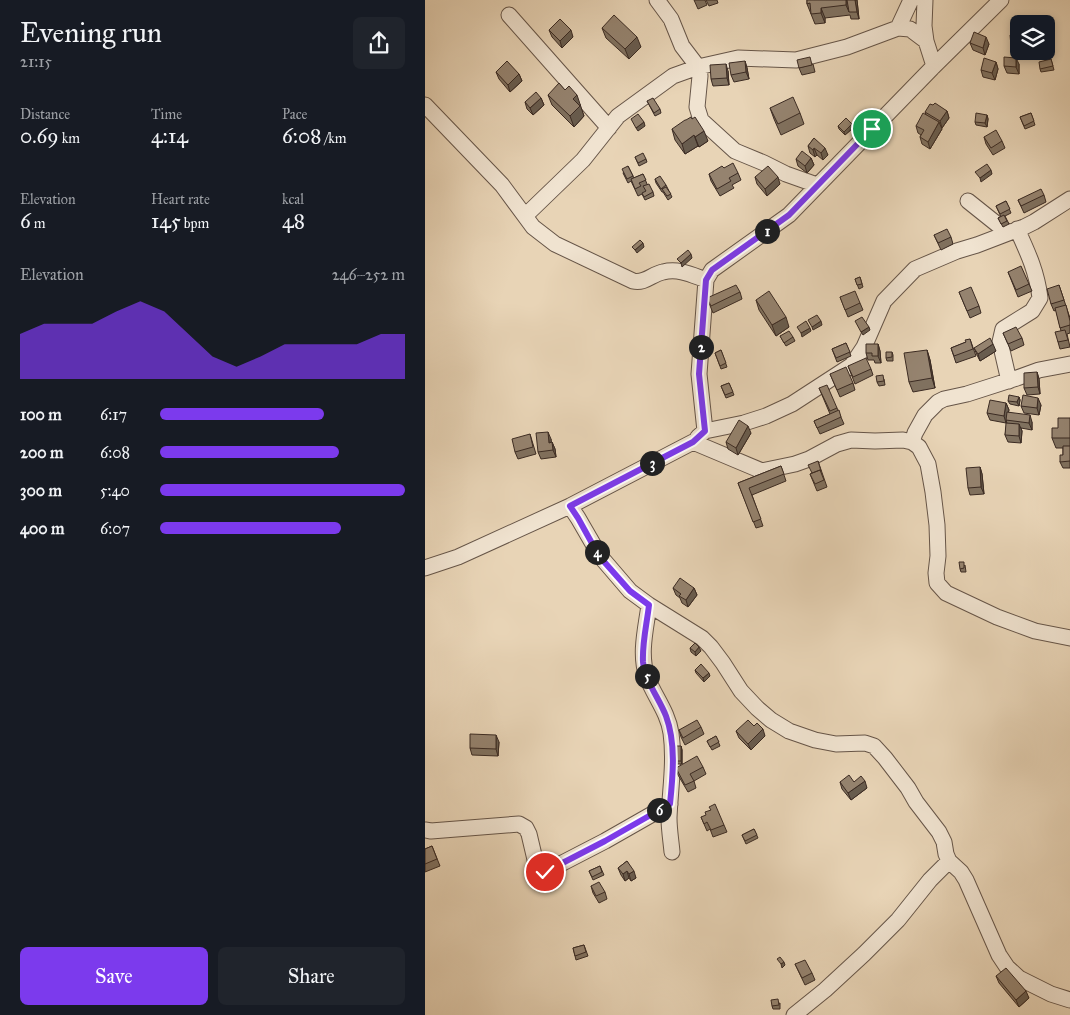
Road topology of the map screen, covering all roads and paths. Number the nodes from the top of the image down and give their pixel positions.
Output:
1 (657, 0) edge
2 (911, 0) edge
3 (925, 0) edge
4 (1001, 0) edge
5 (509, 14) dead end
6 (898, 28) junction
7 (926, 41) junction
8 (934, 66) junction
9 (698, 67) junction
10 (425, 105) edge
11 (609, 128) junction
12 (817, 185) junction
13 (1070, 199) edge
14 (968, 201) dead end
15 (525, 216) junction
16 (1012, 231) junction
17 (706, 280) junction
18 (1070, 364) edge
19 (1009, 381) junction
20 (705, 431) junction
21 (693, 442) junction
22 (912, 442) junction
23 (570, 506) junction
24 (425, 568) edge
25 (649, 605) junction
26 (1070, 638) edge
27 (670, 804) junction
28 (425, 830) edge
29 (672, 852) dead end
30 (949, 862) junction
31 (1070, 1000) edge
32 (794, 1015) edge

1 - 9 street
2 - 6 street
3 - 7 street
4 - 8 street
5 - 11 street
6 - 7 street
6 - 9 street
7 - 8 street
8 - 12 street
9 - 11 street
9 - 12 street
10 - 15 street
11 - 15 street
12 - 17 street
13 - 16 street
14 - 16 street
15 - 17 street
16 - 19 street
16 - 20 street
17 - 20 street
18 - 19 street
19 - 22 street
20 - 21 street
21 - 22 street
21 - 23 street
22 - 26 street
23 - 24 street
23 - 25 street
25 - 27 street
25 - 30 street
27 - 28 street
27 - 29 street
30 - 31 street
30 - 32 street

